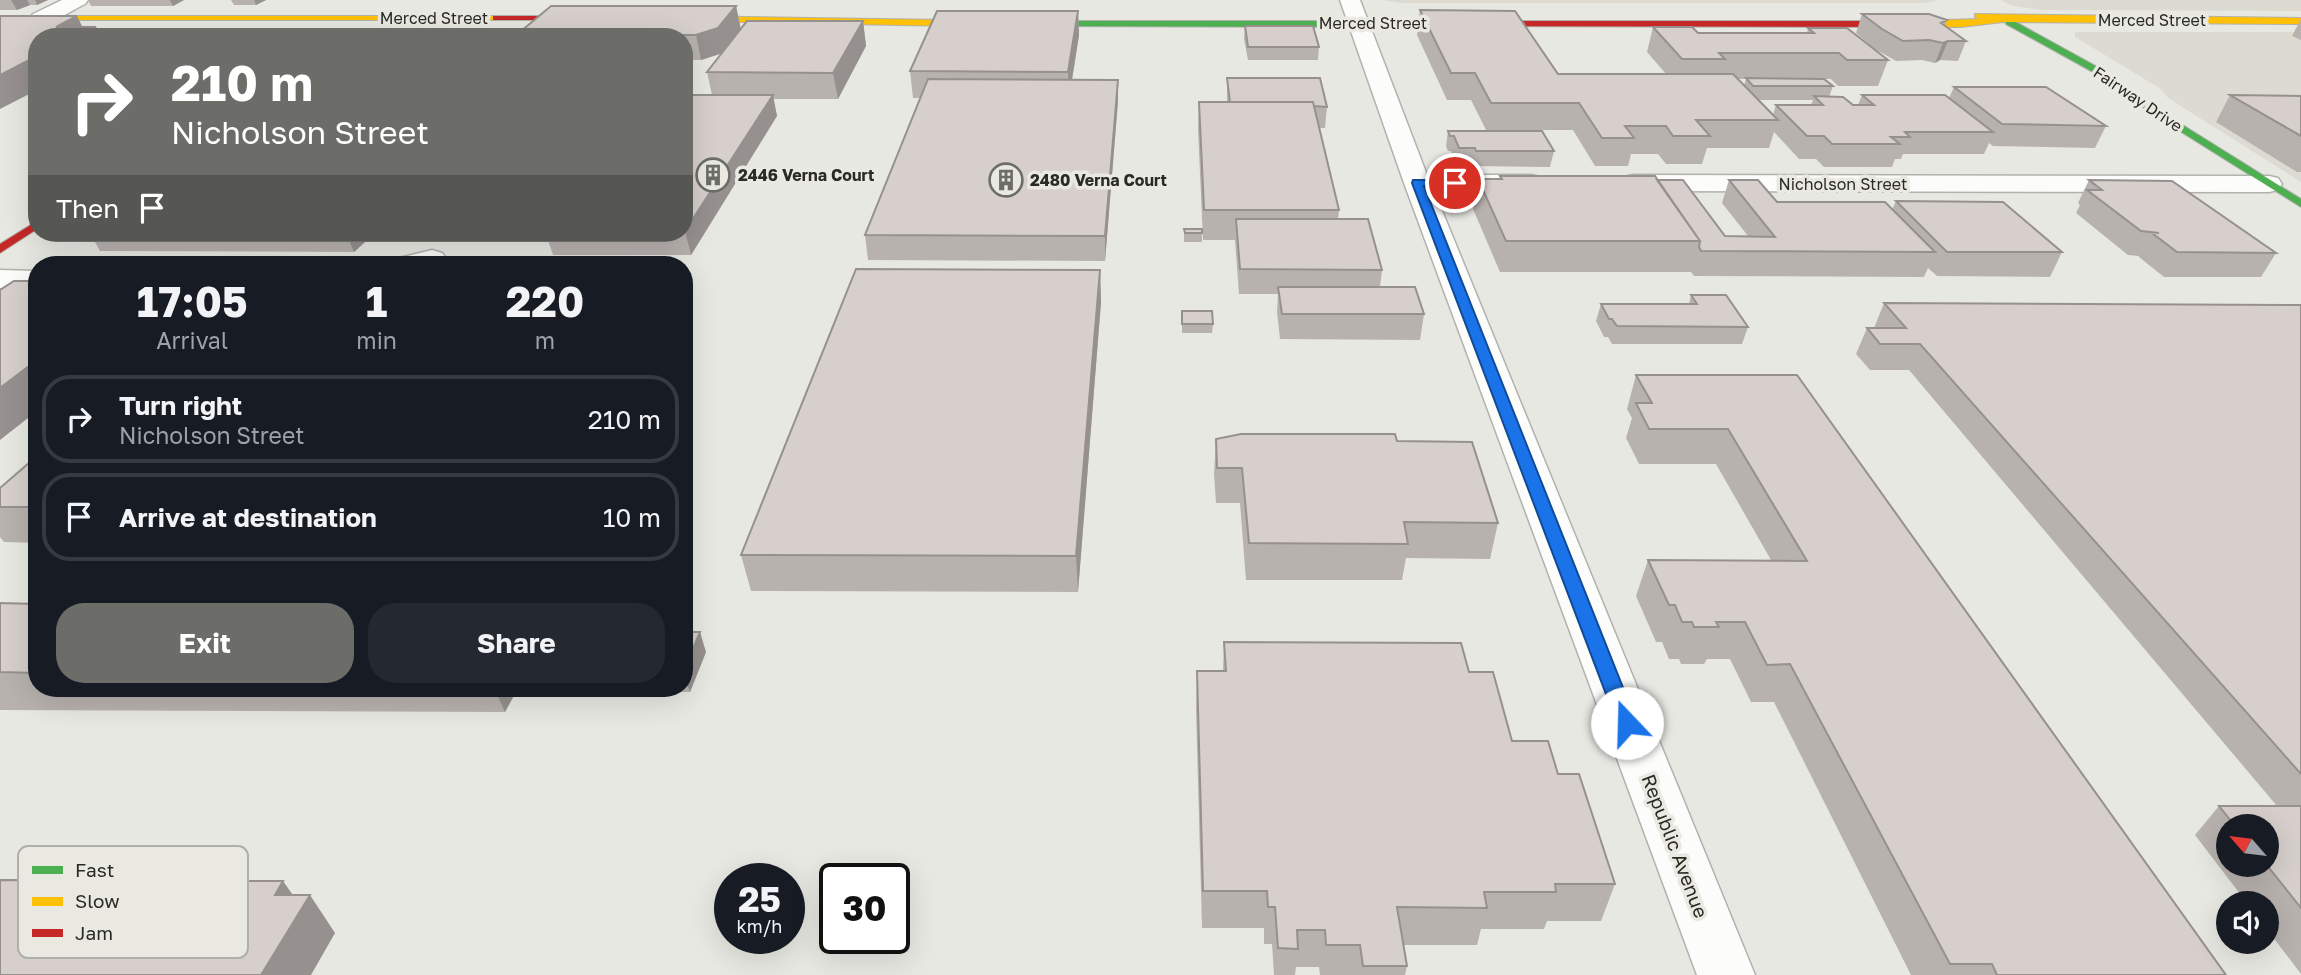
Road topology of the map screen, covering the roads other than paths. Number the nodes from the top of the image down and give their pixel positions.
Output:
1 (78, 0) edge
2 (393, 0) edge
3 (1971, 0) edge
4 (429, 1) edge
5 (351, 2) dead end
6 (1354, 11) edge
7 (0, 18) edge
8 (40, 18) junction
9 (209, 18) junction
10 (326, 18) junction
11 (365, 18) junction
12 (486, 18) junction
13 (609, 18) edge
14 (666, 19) edge
15 (2003, 19) junction
16 (2301, 21) edge
17 (224, 28) edge
18 (311, 28) edge
19 (350, 28) edge
20 (415, 28) edge
21 (1417, 183) junction
22 (1558, 183) edge
23 (1610, 183) edge
24 (2269, 184) junction
25 (2301, 204) edge
26 (28, 230) edge
27 (0, 249) edge
28 (0, 279) edge
29 (28, 280) edge
30 (1726, 975) edge

1 - 8 street
2 - 11 street
3 - 15 street, Fairway Drive
4 - 12 street
5 - 10 street
6 - 14 street, Merced Street
6 - 15 street, Merced Street
6 - 21 street, Republic Avenue
7 - 8 street, Merced Street
8 - 9 street, Merced Street
9 - 10 street, Merced Street
9 - 17 street
10 - 11 street, Merced Street
10 - 18 street
11 - 12 street, Merced Street
11 - 19 street
12 - 13 street, Merced Street
12 - 20 street
15 - 16 street, Merced Street
15 - 24 street, Fairway Drive
21 - 22 street
21 - 30 street, Republic Avenue
23 - 24 street, Nicholson Street
24 - 25 street, Fairway Drive
26 - 27 street
28 - 29 street

